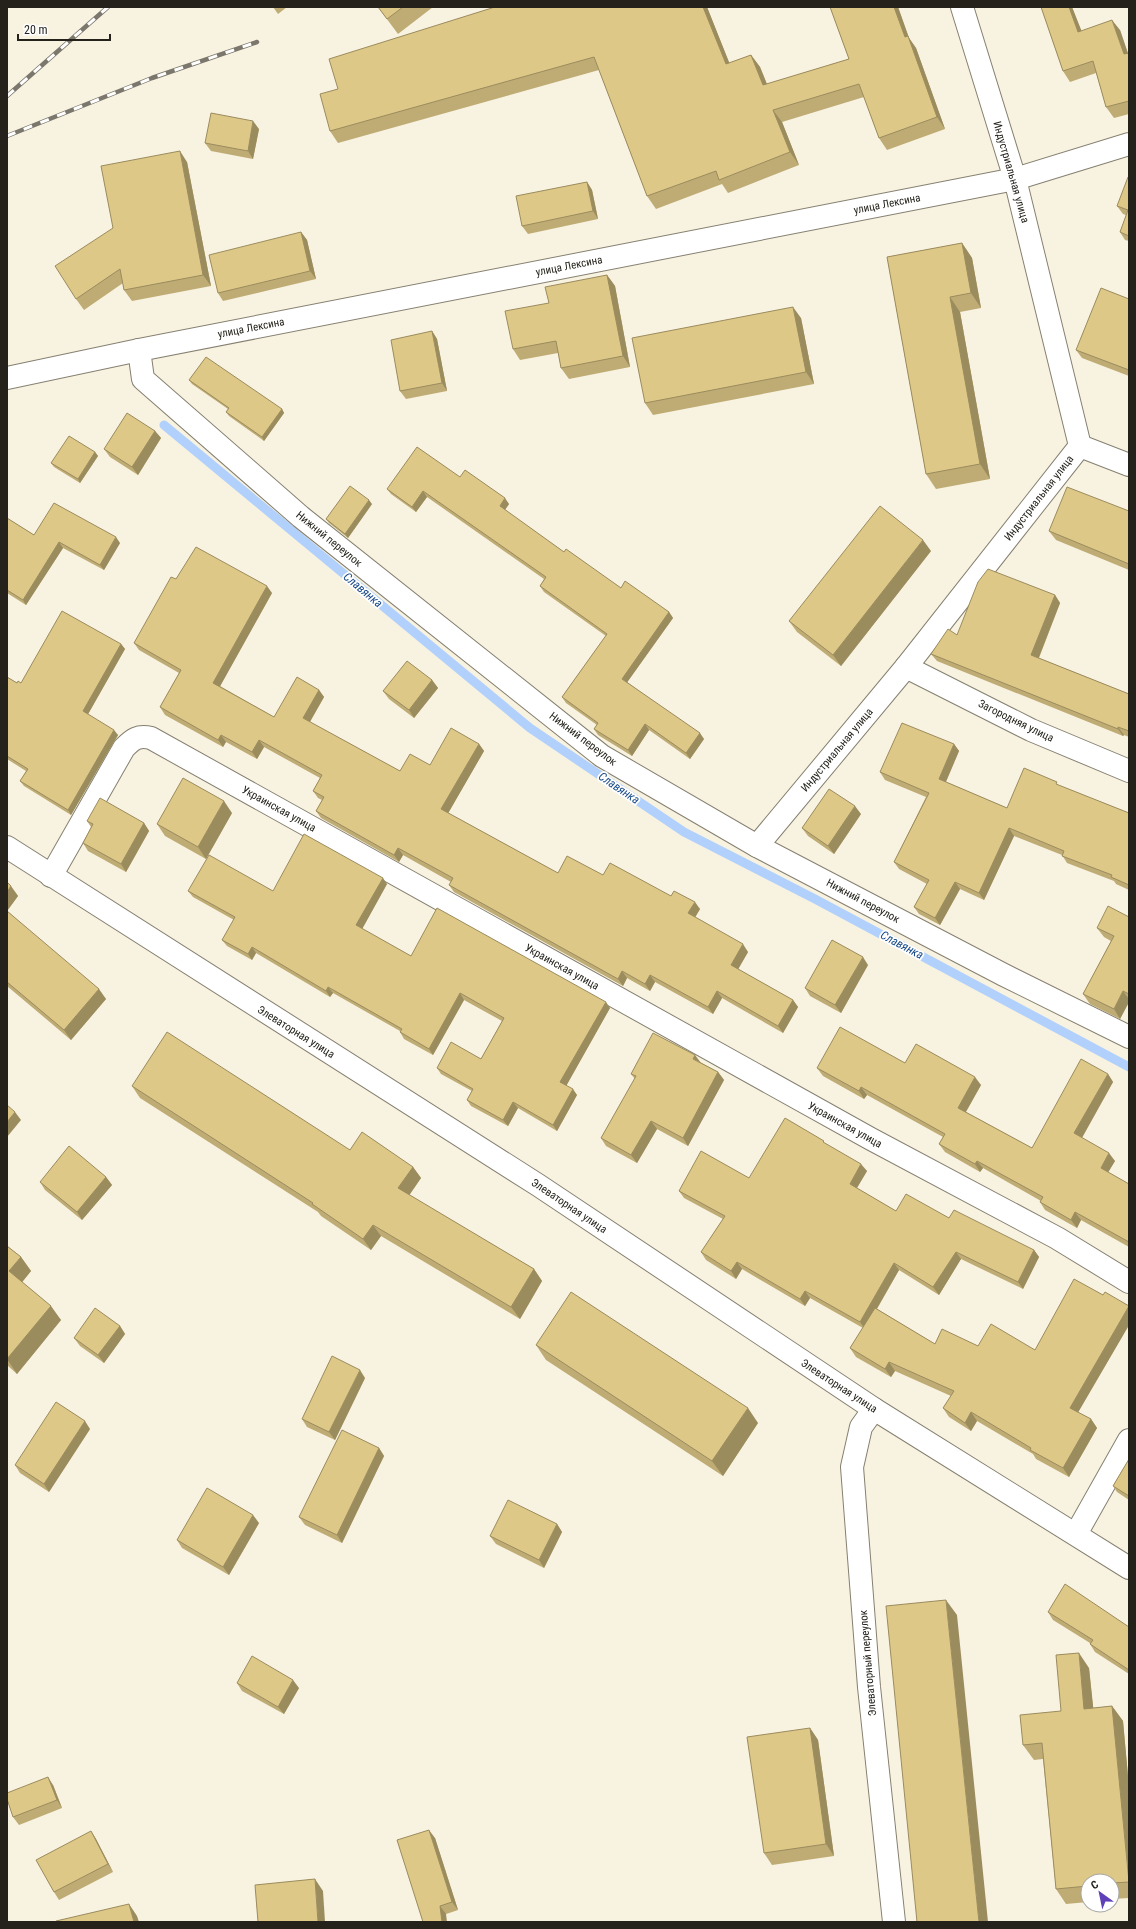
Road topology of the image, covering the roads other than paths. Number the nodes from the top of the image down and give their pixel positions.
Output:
1 (962, 7) edge
2 (1129, 144) edge
3 (1014, 179) junction
4 (139, 350) junction
5 (7, 378) edge
6 (1080, 446) junction
7 (1129, 465) edge
8 (906, 666) junction
9 (1129, 771) edge
10 (757, 846) junction
11 (7, 847) edge
12 (51, 876) junction
13 (1129, 1037) edge
14 (1129, 1282) edge
15 (874, 1409) junction
16 (1129, 1440) edge
17 (1076, 1534) junction
18 (1129, 1568) edge
19 (894, 1922) edge

1 - 3 street, Индустриальная улица
2 - 3 street, улица Лексина
3 - 4 street, улица Лексина
3 - 6 street, Индустриальная улица
4 - 5 street, улица Лексина
4 - 10 street, Нижний переулок
6 - 7 street
6 - 8 street, Индустриальная улица
8 - 9 street, Загородняя улица
8 - 10 street, Индустриальная улица
10 - 13 street, Нижний переулок
11 - 12 street, Элеваторная улица
12 - 14 street, Украинская улица
12 - 15 street, Элеваторная улица
15 - 17 street, Элеваторная улица
15 - 19 street, Элеваторный переулок
16 - 17 street
17 - 18 street, Элеваторная улица

